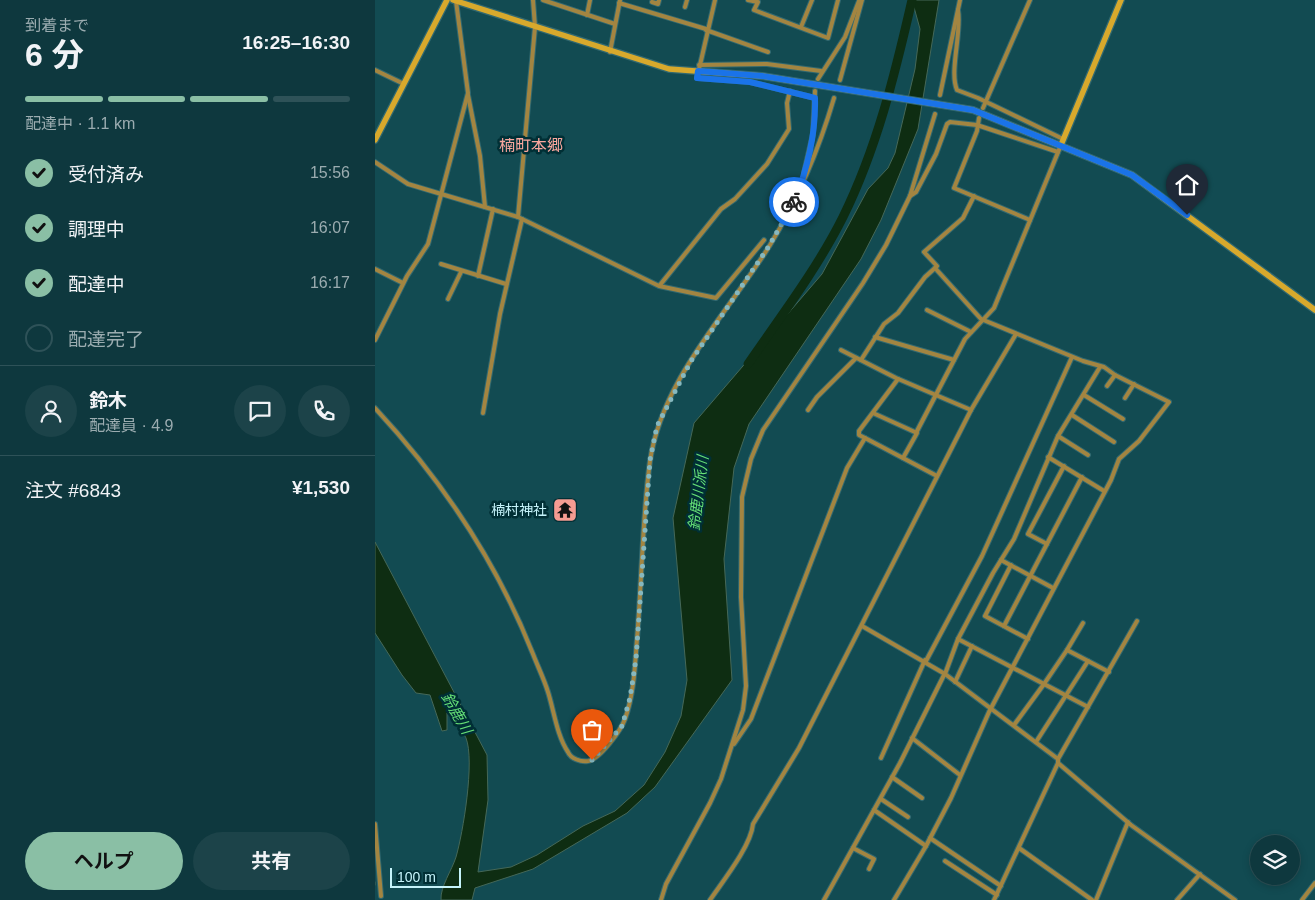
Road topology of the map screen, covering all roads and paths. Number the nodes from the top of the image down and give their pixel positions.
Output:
1 (447, 0) edge
2 (455, 0) edge
3 (533, 0) edge
4 (543, 0) edge
5 (561, 0) edge
6 (590, 0) edge
7 (659, 0) edge
8 (687, 0) edge
9 (715, 0) edge
10 (748, 0) edge
11 (812, 0) edge
12 (838, 0) edge
13 (960, 0) edge
14 (1029, 0) edge
15 (1121, 0) edge
16 (620, 1) edge
17 (758, 1) edge
18 (861, 1) edge
19 (652, 2) dead end
20 (560, 6) junction
21 (685, 7) dead end
22 (958, 10) junction
23 (587, 15) junction
24 (615, 24) junction
25 (535, 27) junction
26 (801, 27) junction
27 (706, 30) junction
28 (610, 52) junction
29 (768, 52) dead end
30 (698, 68) junction
31 (375, 70) edge
32 (821, 71) junction
33 (818, 79) dead end
34 (840, 80) dead end
35 (404, 84) junction
36 (790, 91) junction
37 (815, 91) dead end
38 (468, 93) junction
39 (939, 95) dead end
40 (815, 98) junction
41 (835, 98) dead end
42 (985, 102) junction
43 (983, 108) dead end
44 (935, 114) dead end
45 (979, 118) dead end
46 (977, 125) junction
47 (375, 140) edge
48 (1061, 145) junction
49 (375, 162) edge
50 (802, 183) junction
51 (441, 194) junction
52 (910, 196) junction
53 (974, 196) junction
54 (485, 207) junction
55 (493, 209) junction
56 (520, 218) junction
57 (1030, 220) junction
58 (764, 240) dead end
59 (441, 264) dead end
60 (935, 268) junction
61 (375, 269) edge
62 (461, 272) junction
63 (478, 276) junction
64 (403, 283) junction
65 (506, 284) junction
66 (661, 285) junction
67 (448, 299) dead end
68 (927, 310) dead end
69 (1315, 310) edge
70 (983, 320) junction
71 (971, 332) junction
72 (1016, 334) junction
73 (875, 337) junction
74 (375, 340) edge
75 (841, 350) dead end
76 (1072, 357) junction
77 (856, 358) junction
78 (861, 360) junction
79 (954, 360) junction
80 (1101, 367) junction
81 (1115, 375) junction
82 (898, 379) junction
83 (1134, 384) junction
84 (1107, 386) dead end
85 (936, 394) junction
86 (1084, 395) junction
87 (1125, 398) dead end
88 (375, 408) edge
89 (808, 410) dead end
90 (971, 410) junction
91 (483, 412) dead end
92 (873, 413) junction
93 (1072, 415) junction
94 (1123, 419) dead end
95 (916, 433) junction
96 (1059, 436) junction
97 (865, 438) junction
98 (1114, 442) dead end
99 (1088, 456) dead end
100 (1048, 457) junction
101 (903, 458) junction
102 (1064, 466) junction
103 (937, 476) junction
104 (1082, 477) junction
105 (1104, 491) junction
106 (1047, 544) junction
107 (1001, 560) junction
108 (1011, 565) junction
109 (1031, 576) junction
110 (1053, 588) junction
111 (1137, 621) dead end
112 (1083, 623) dead end
113 (862, 626) junction
114 (1004, 626) junction
115 (958, 639) junction
116 (1028, 639) junction
117 (973, 646) junction
118 (1067, 650) junction
119 (925, 661) junction
120 (1088, 661) junction
121 (1013, 668) junction
122 (1109, 672) junction
123 (945, 674) junction
124 (955, 682) junction
125 (1044, 684) junction
126 (1065, 695) junction
127 (1089, 707) junction
128 (991, 708) junction
129 (1014, 725) junction
130 (912, 738) junction
131 (1035, 742) junction
132 (732, 745) junction
133 (881, 758) dead end
134 (1058, 761) junction
135 (960, 775) junction
136 (892, 777) junction
137 (922, 798) dead end
138 (881, 799) junction
139 (875, 810) junction
140 (908, 817) dead end
141 (1128, 822) junction
142 (375, 824) edge
143 (930, 838) junction
144 (926, 846) junction
145 (853, 848) junction
146 (1019, 848) junction
147 (945, 861) dead end
148 (869, 869) dead end
149 (1200, 874) junction
150 (1315, 883) edge
151 (378, 886) edge
152 (1001, 886) junction
153 (997, 895) junction
154 (381, 896) dead end
155 (661, 900) edge
156 (710, 900) edge
157 (825, 900) edge
158 (894, 900) edge
159 (994, 900) edge
160 (1092, 900) edge
161 (1096, 900) edge
162 (1177, 900) edge
163 (1235, 900) edge
164 (1302, 900) edge

1 - 35 street
2 - 25 street
2 - 38 street
3 - 25 street
4 - 20 street
5 - 20 street
6 - 23 street
7 - 19 street
8 - 21 street
9 - 27 street
10 - 17 street
11 - 26 street
12 - 26 street
13 - 22 street
14 - 42 street
15 - 48 street
16 - 24 street
16 - 27 street
17 - 26 street
18 - 32 street
18 - 34 street
20 - 23 street
22 - 39 street
22 - 42 street
23 - 24 street
24 - 28 street
25 - 28 street
25 - 56 street
27 - 29 street
27 - 30 street
28 - 30 street
30 - 32 street
30 - 36 street
30 - 48 street
31 - 35 street
32 - 33 street
35 - 47 street
36 - 40 street
36 - 66 street
37 - 40 street
38 - 51 street
38 - 54 street
40 - 50 street
41 - 50 street
42 - 43 street
42 - 48 street
44 - 52 street
45 - 46 street
46 - 48 street
46 - 52 street
46 - 53 street
48 - 57 street
48 - 69 street
49 - 51 street
50 - 88 street
51 - 54 street
51 - 64 street
52 - 132 street
53 - 57 street
53 - 60 street
54 - 55 street
55 - 56 street
55 - 63 street
56 - 65 street
56 - 66 street
57 - 70 street
58 - 66 street
59 - 62 street
60 - 70 street
60 - 73 street
61 - 64 street
62 - 63 street
62 - 67 street
63 - 65 street
64 - 74 street
65 - 91 street
68 - 71 street
70 - 71 street
70 - 72 street
71 - 79 street
72 - 76 street
72 - 90 street
73 - 78 street
73 - 79 street
75 - 77 street
76 - 80 street
76 - 119 street
77 - 78 street
77 - 89 street
78 - 82 street
79 - 85 street
80 - 81 street
80 - 86 street
81 - 83 street
81 - 84 street
82 - 85 street
82 - 92 street
83 - 87 street
83 - 105 street
85 - 90 street
85 - 95 street
86 - 93 street
86 - 94 street
90 - 103 street
92 - 95 street
92 - 97 street
93 - 96 street
93 - 98 street
95 - 101 street
96 - 99 street
96 - 100 street
97 - 101 street
97 - 132 street
100 - 102 street
100 - 107 street
101 - 103 street
102 - 104 street
102 - 106 street
103 - 113 street
104 - 105 street
104 - 106 street
105 - 110 street
106 - 109 street
107 - 108 street
107 - 115 street
108 - 109 street
108 - 114 street
109 - 110 street
109 - 114 street
110 - 116 street
111 - 122 street
112 - 118 street
113 - 119 street
113 - 156 street
114 - 116 street
115 - 117 street
115 - 123 street
116 - 121 street
117 - 121 street
117 - 124 street
118 - 120 street
118 - 125 street
119 - 123 street
119 - 133 street
120 - 122 street
120 - 126 street
121 - 125 street
121 - 128 street
122 - 127 street
123 - 124 street
123 - 130 street
124 - 128 street
125 - 126 street
125 - 129 street
126 - 127 street
126 - 131 street
127 - 134 street
128 - 129 street
128 - 135 street
129 - 131 street
130 - 135 street
130 - 136 street
131 - 134 street
132 - 155 street
134 - 141 street
134 - 146 street
135 - 143 street
136 - 137 street
136 - 138 street
138 - 139 street
138 - 140 street
139 - 144 street
139 - 145 street
141 - 149 street
141 - 161 street
142 - 151 street
143 - 144 street
143 - 152 street
144 - 158 street
145 - 148 street
145 - 157 street
146 - 152 street
146 - 160 street
147 - 153 street
149 - 162 street
149 - 163 street
150 - 164 street
151 - 154 street
152 - 153 street
153 - 159 street

